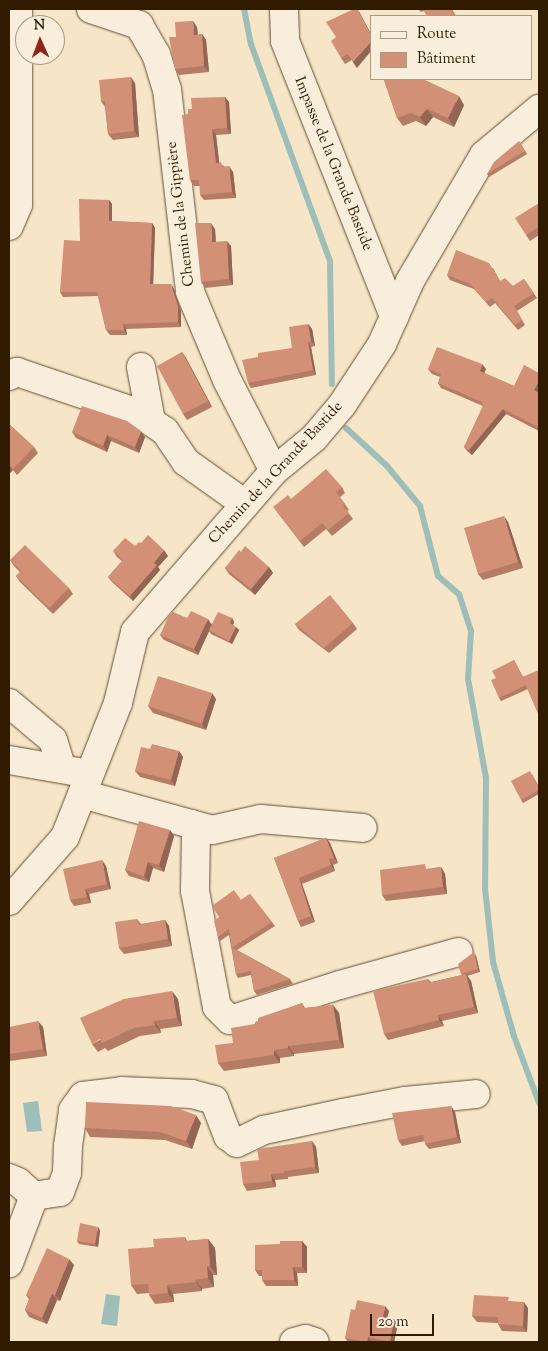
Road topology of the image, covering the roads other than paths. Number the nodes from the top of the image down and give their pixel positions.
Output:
1 (18, 9) edge
2 (91, 9) edge
3 (284, 9) edge
4 (539, 109) edge
5 (9, 226) edge
6 (394, 317) junction
7 (141, 367) dead end
8 (9, 376) edge
9 (151, 421) junction
10 (274, 471) junction
11 (245, 504) junction
12 (9, 703) edge
13 (9, 760) edge
14 (62, 769) junction
15 (86, 784) junction
16 (191, 824) junction
17 (363, 828) dead end
18 (9, 900) edge
19 (458, 952) dead end
20 (476, 1094) dead end
21 (9, 1178) edge
22 (34, 1196) junction
23 (9, 1263) edge
24 (294, 1342) edge
25 (315, 1342) edge

1 - 5 street
2 - 10 street, Chemin de la Gippière
3 - 6 street, Impasse de la Grande Bastide
4 - 6 street, Chemin de la Grande Bastide
6 - 10 street, Chemin de la Grande Bastide
7 - 9 street
8 - 9 street
9 - 11 street
10 - 11 street, Chemin de la Grande Bastide
11 - 15 street, Chemin de la Grande Bastide
12 - 14 street
13 - 14 street
14 - 15 street
15 - 16 street
15 - 18 street, Chemin de la Grande Bastide
16 - 17 street
16 - 19 street
20 - 22 street
21 - 22 street
22 - 23 street
24 - 25 street

